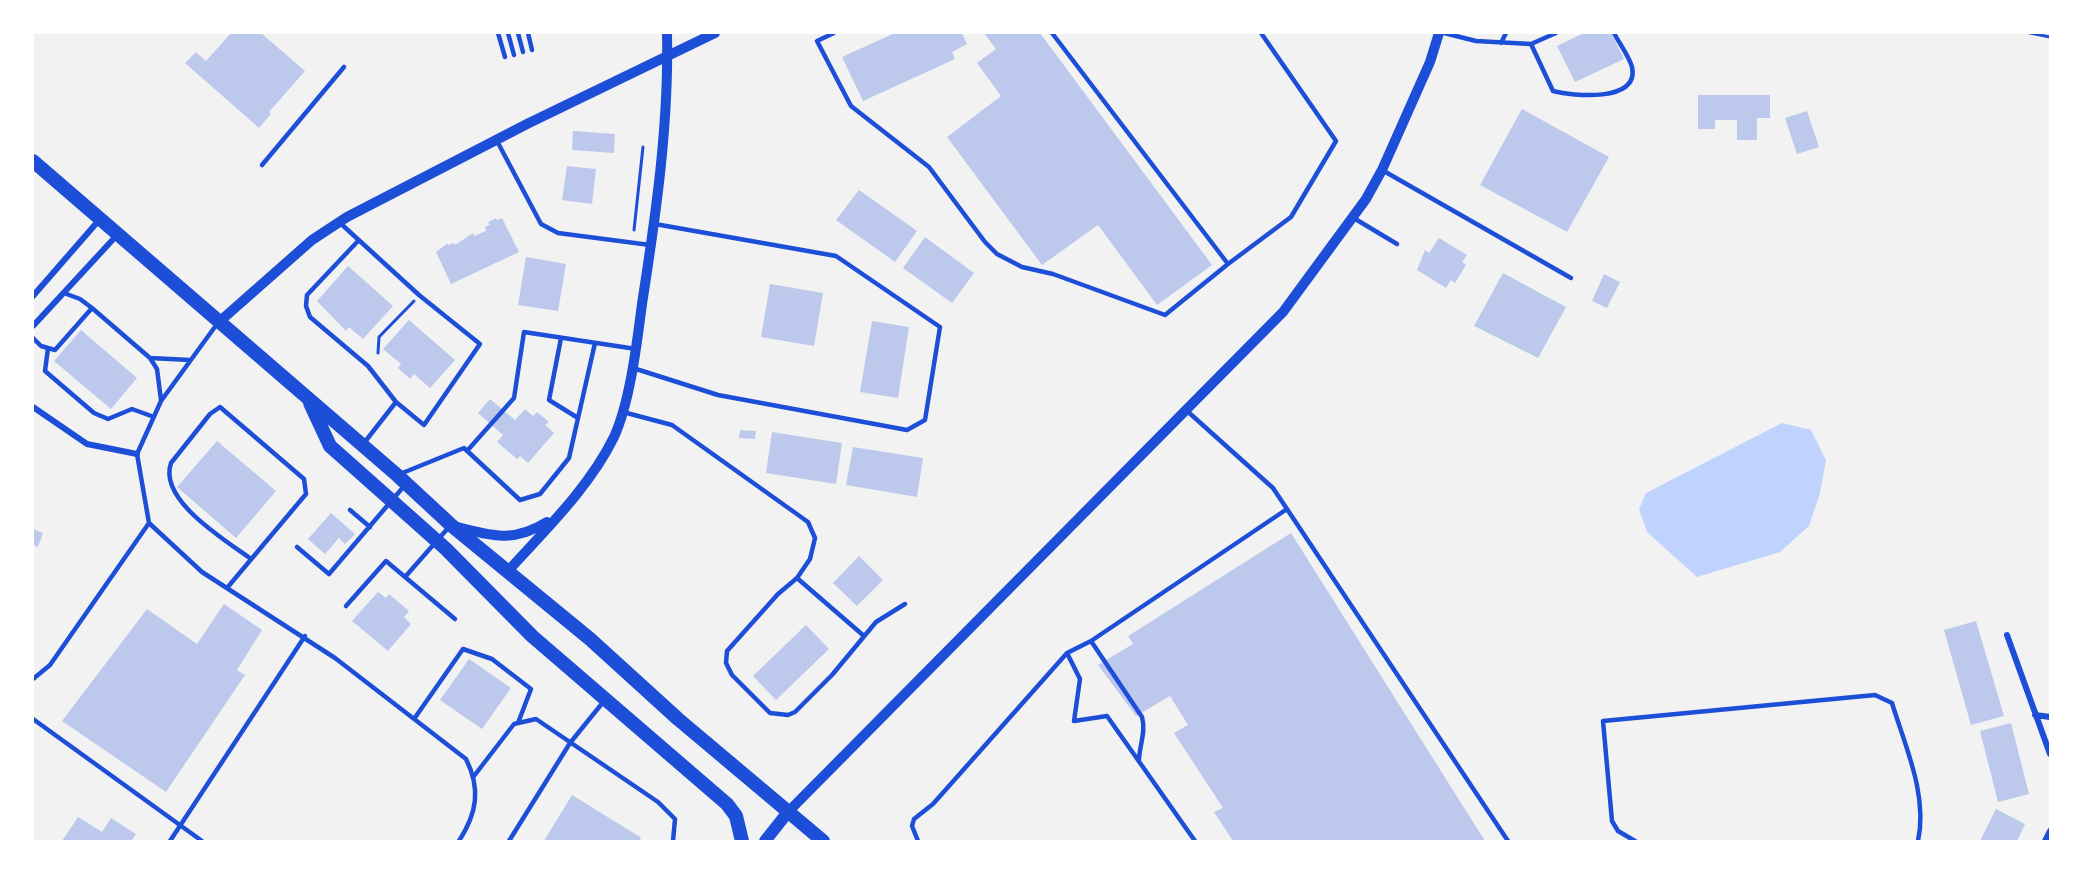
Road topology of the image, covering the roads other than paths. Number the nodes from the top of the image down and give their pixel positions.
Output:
1 (498, 33) edge
2 (508, 33) edge
3 (518, 33) edge
4 (528, 33) edge
5 (667, 33) edge
6 (715, 33) edge
7 (834, 33) edge
8 (1052, 33) edge
9 (1261, 33) edge
10 (1439, 33) edge
11 (1444, 33) edge
12 (1506, 33) edge
13 (1556, 33) edge
14 (1614, 33) edge
15 (1501, 43) junction
16 (1531, 44) junction
17 (532, 50) dead end
18 (523, 52) dead end
19 (514, 55) dead end
20 (505, 57) dead end
21 (667, 57) junction
22 (344, 68) dead end
23 (497, 141) junction
24 (33, 161) edge
25 (262, 165) dead end
26 (1382, 170) junction
27 (1352, 217) junction
28 (100, 218) junction
29 (339, 222) junction
30 (655, 224) junction
31 (118, 234) junction
32 (358, 241) junction
33 (1397, 244) dead end
34 (651, 245) junction
35 (1228, 264) junction
36 (1571, 278) dead end
37 (64, 293) junction
38 (33, 296) edge
39 (92, 308) junction
40 (219, 322) junction
41 (33, 326) edge
42 (33, 338) edge
43 (561, 338) junction
44 (595, 343) junction
45 (48, 348) junction
46 (636, 349) junction
47 (150, 358) junction
48 (190, 360) junction
49 (633, 368) junction
50 (308, 399) junction
51 (161, 402) junction
52 (396, 402) junction
53 (33, 407) edge
54 (1185, 409) junction
55 (621, 411) junction
56 (154, 417) junction
57 (578, 418) junction
58 (362, 445) junction
59 (467, 451) junction
60 (137, 454) junction
61 (402, 479) junction
62 (392, 501) junction
63 (1287, 509) junction
64 (350, 510) dead end
65 (557, 515) junction
66 (149, 523) junction
67 (451, 525) junction
68 (370, 527) junction
69 (437, 540) junction
70 (297, 547) dead end
71 (251, 559) junction
72 (507, 572) junction
73 (405, 577) junction
74 (797, 578) junction
75 (227, 588) junction
76 (904, 604) dead end
77 (346, 606) dead end
78 (455, 619) dead end
79 (2007, 635) dead end
80 (305, 636) junction
81 (864, 636) junction
82 (1091, 641) junction
83 (1067, 653) junction
84 (33, 679) edge
85 (605, 699) junction
86 (2035, 715) junction
87 (2050, 717) edge
88 (33, 718) edge
89 (414, 719) junction
90 (518, 723) junction
91 (570, 743) junction
92 (2050, 754) edge
93 (1139, 759) junction
94 (474, 776) junction
95 (788, 812) junction
96 (180, 826) junction
97 (2050, 831) edge
98 (170, 841) edge
99 (202, 841) edge
100 (459, 841) edge
101 (508, 841) edge
102 (674, 841) edge
103 (742, 841) edge
104 (765, 841) edge
105 (823, 841) edge
106 (918, 841) edge
107 (1195, 841) edge
108 (1508, 841) edge
109 (1635, 841) edge
110 (1918, 841) edge
111 (2044, 841) edge

1 - 20 lane
2 - 19 lane
3 - 18 lane
4 - 17 lane
5 - 21 street
6 - 21 street
7 - 35 lane
8 - 35 lane
9 - 35 lane
10 - 26 street
11 - 15 lane
12 - 15 lane
13 - 16 lane
14 - 16 lane
15 - 16 lane
21 - 23 street
21 - 30 street
22 - 25 lane
23 - 29 street
23 - 34 lane
24 - 28 main road
26 - 27 street
26 - 36 lane
27 - 33 lane
27 - 54 street
28 - 31 main road
28 - 38 street
29 - 32 lane
29 - 40 street
30 - 34 street
30 - 49 lane
31 - 37 street
31 - 40 main road
32 - 52 lane
32 - 52 lane
34 - 46 street
37 - 39 lane
37 - 41 street
39 - 45 lane
39 - 47 lane
40 - 48 lane
40 - 50 main road
42 - 45 lane
43 - 44 lane
43 - 57 lane
43 - 59 lane
44 - 46 lane
44 - 57 lane
45 - 56 lane
46 - 49 street
47 - 48 lane
47 - 51 lane
48 - 51 lane
49 - 55 street
50 - 58 main road
50 - 62 main road
51 - 56 lane
52 - 58 lane
53 - 60 street
54 - 63 lane
54 - 95 street
55 - 65 street
55 - 74 lane
56 - 60 lane
57 - 59 lane
58 - 61 main road
59 - 61 lane
60 - 66 lane
61 - 62 lane
61 - 67 main road
62 - 68 lane
62 - 69 main road
63 - 82 lane
63 - 108 lane
64 - 68 lane
65 - 67 street
65 - 72 street
66 - 75 lane
66 - 84 lane
67 - 69 lane
67 - 72 main road
68 - 70 lane
69 - 73 lane
69 - 85 main road
71 - 71 lane
71 - 75 lane
72 - 95 main road
73 - 77 lane
73 - 78 lane
74 - 81 lane
74 - 81 lane
75 - 80 lane
76 - 81 lane
79 - 86 street
80 - 89 lane
80 - 96 lane
82 - 83 lane
82 - 93 lane
83 - 93 lane
83 - 106 lane
85 - 91 lane
85 - 103 main road
86 - 87 street
86 - 92 street
88 - 96 lane
89 - 90 lane
89 - 94 lane
90 - 91 lane
90 - 94 lane
91 - 101 lane
91 - 102 lane
93 - 107 lane
94 - 100 lane
95 - 104 main road
95 - 105 main road
96 - 98 lane
96 - 99 lane
97 - 111 street
109 - 110 lane

